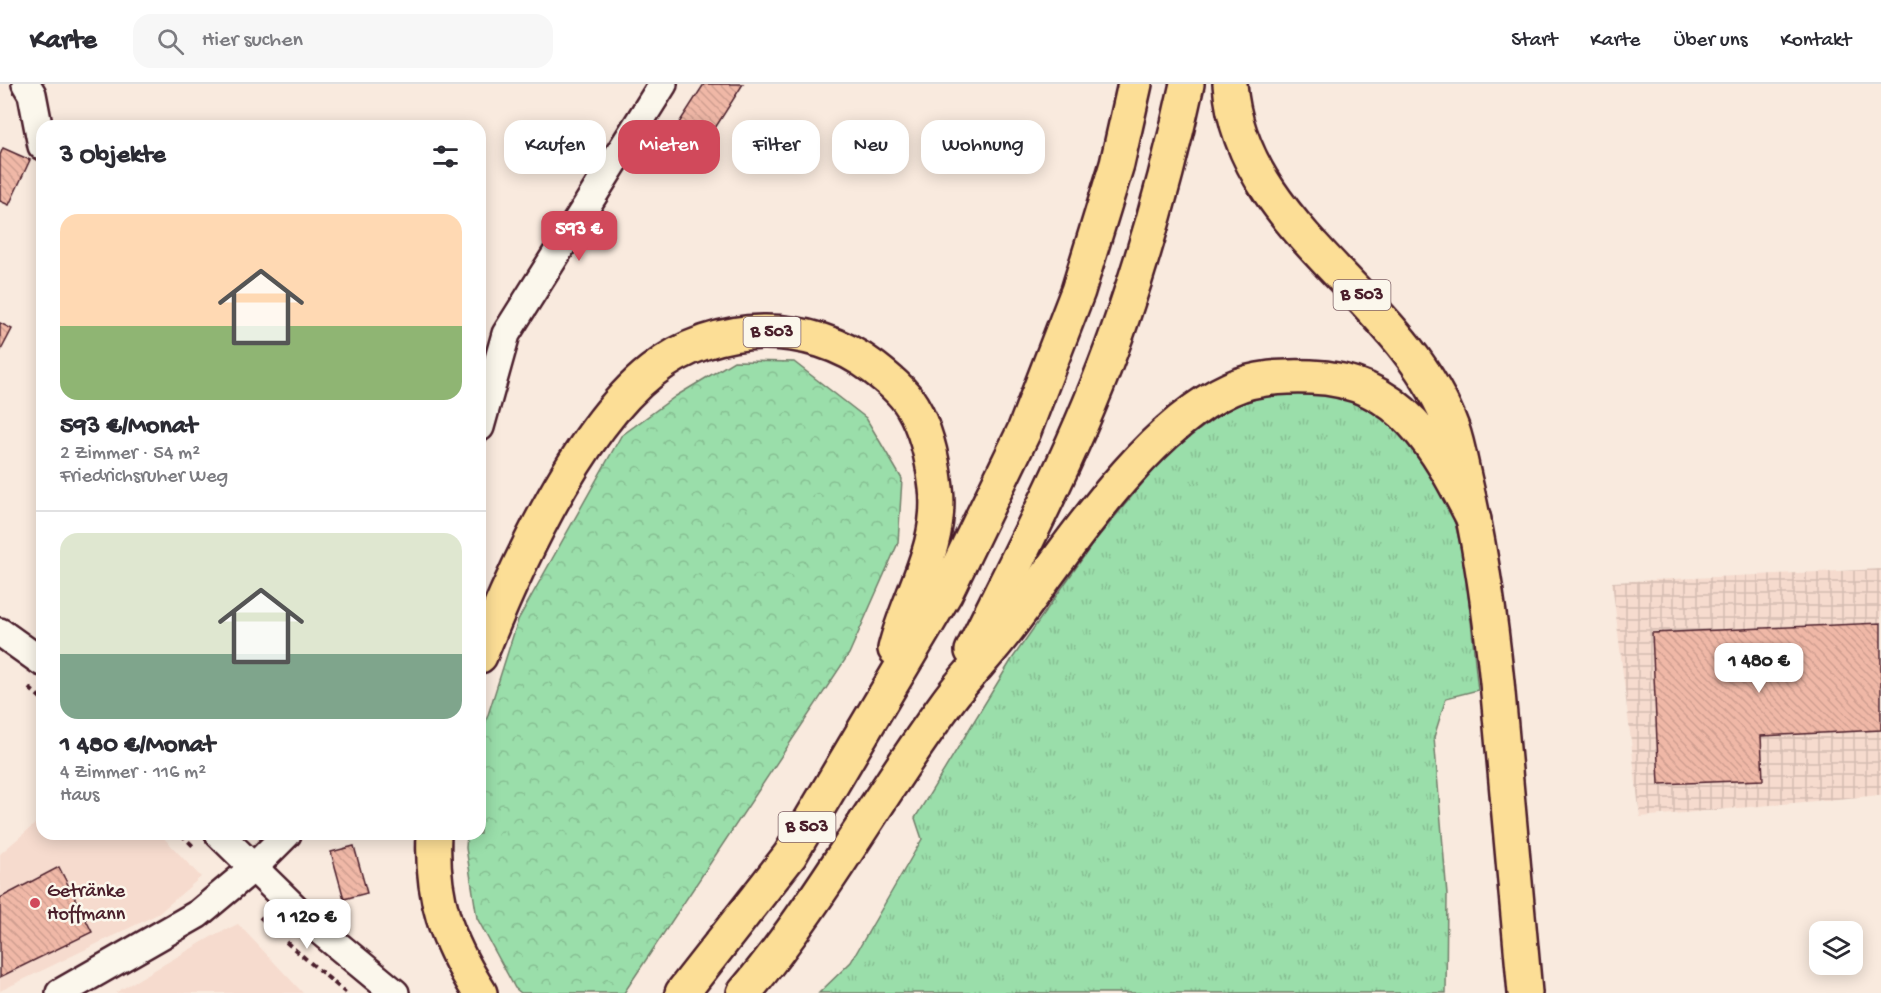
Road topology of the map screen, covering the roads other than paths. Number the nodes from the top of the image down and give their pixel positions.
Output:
1 (26, 84) edge
2 (663, 84) edge
3 (1135, 84) edge
4 (1187, 84) edge
5 (1230, 84) edge
6 (37, 120) edge
7 (486, 406) edge
8 (1474, 520) junction
9 (0, 632) edge
10 (486, 643) edge
11 (36, 659) edge
12 (884, 693) junction
13 (946, 704) junction
14 (225, 840) edge
15 (281, 840) edge
16 (434, 840) edge
17 (253, 868) junction
18 (60, 993) edge
19 (395, 993) edge
20 (480, 993) edge
21 (682, 993) edge
22 (744, 993) edge
23 (1525, 993) edge

1 - 6 street
2 - 7 street
3 - 12 highway, B 503
4 - 13 highway, B 503
5 - 8 highway, B 503
8 - 13 highway
8 - 23 highway
9 - 11 street
10 - 12 highway, B 503
12 - 21 highway, B 503
13 - 22 highway, B 503
14 - 17 street
15 - 17 street
16 - 20 highway
17 - 18 street
17 - 19 street

